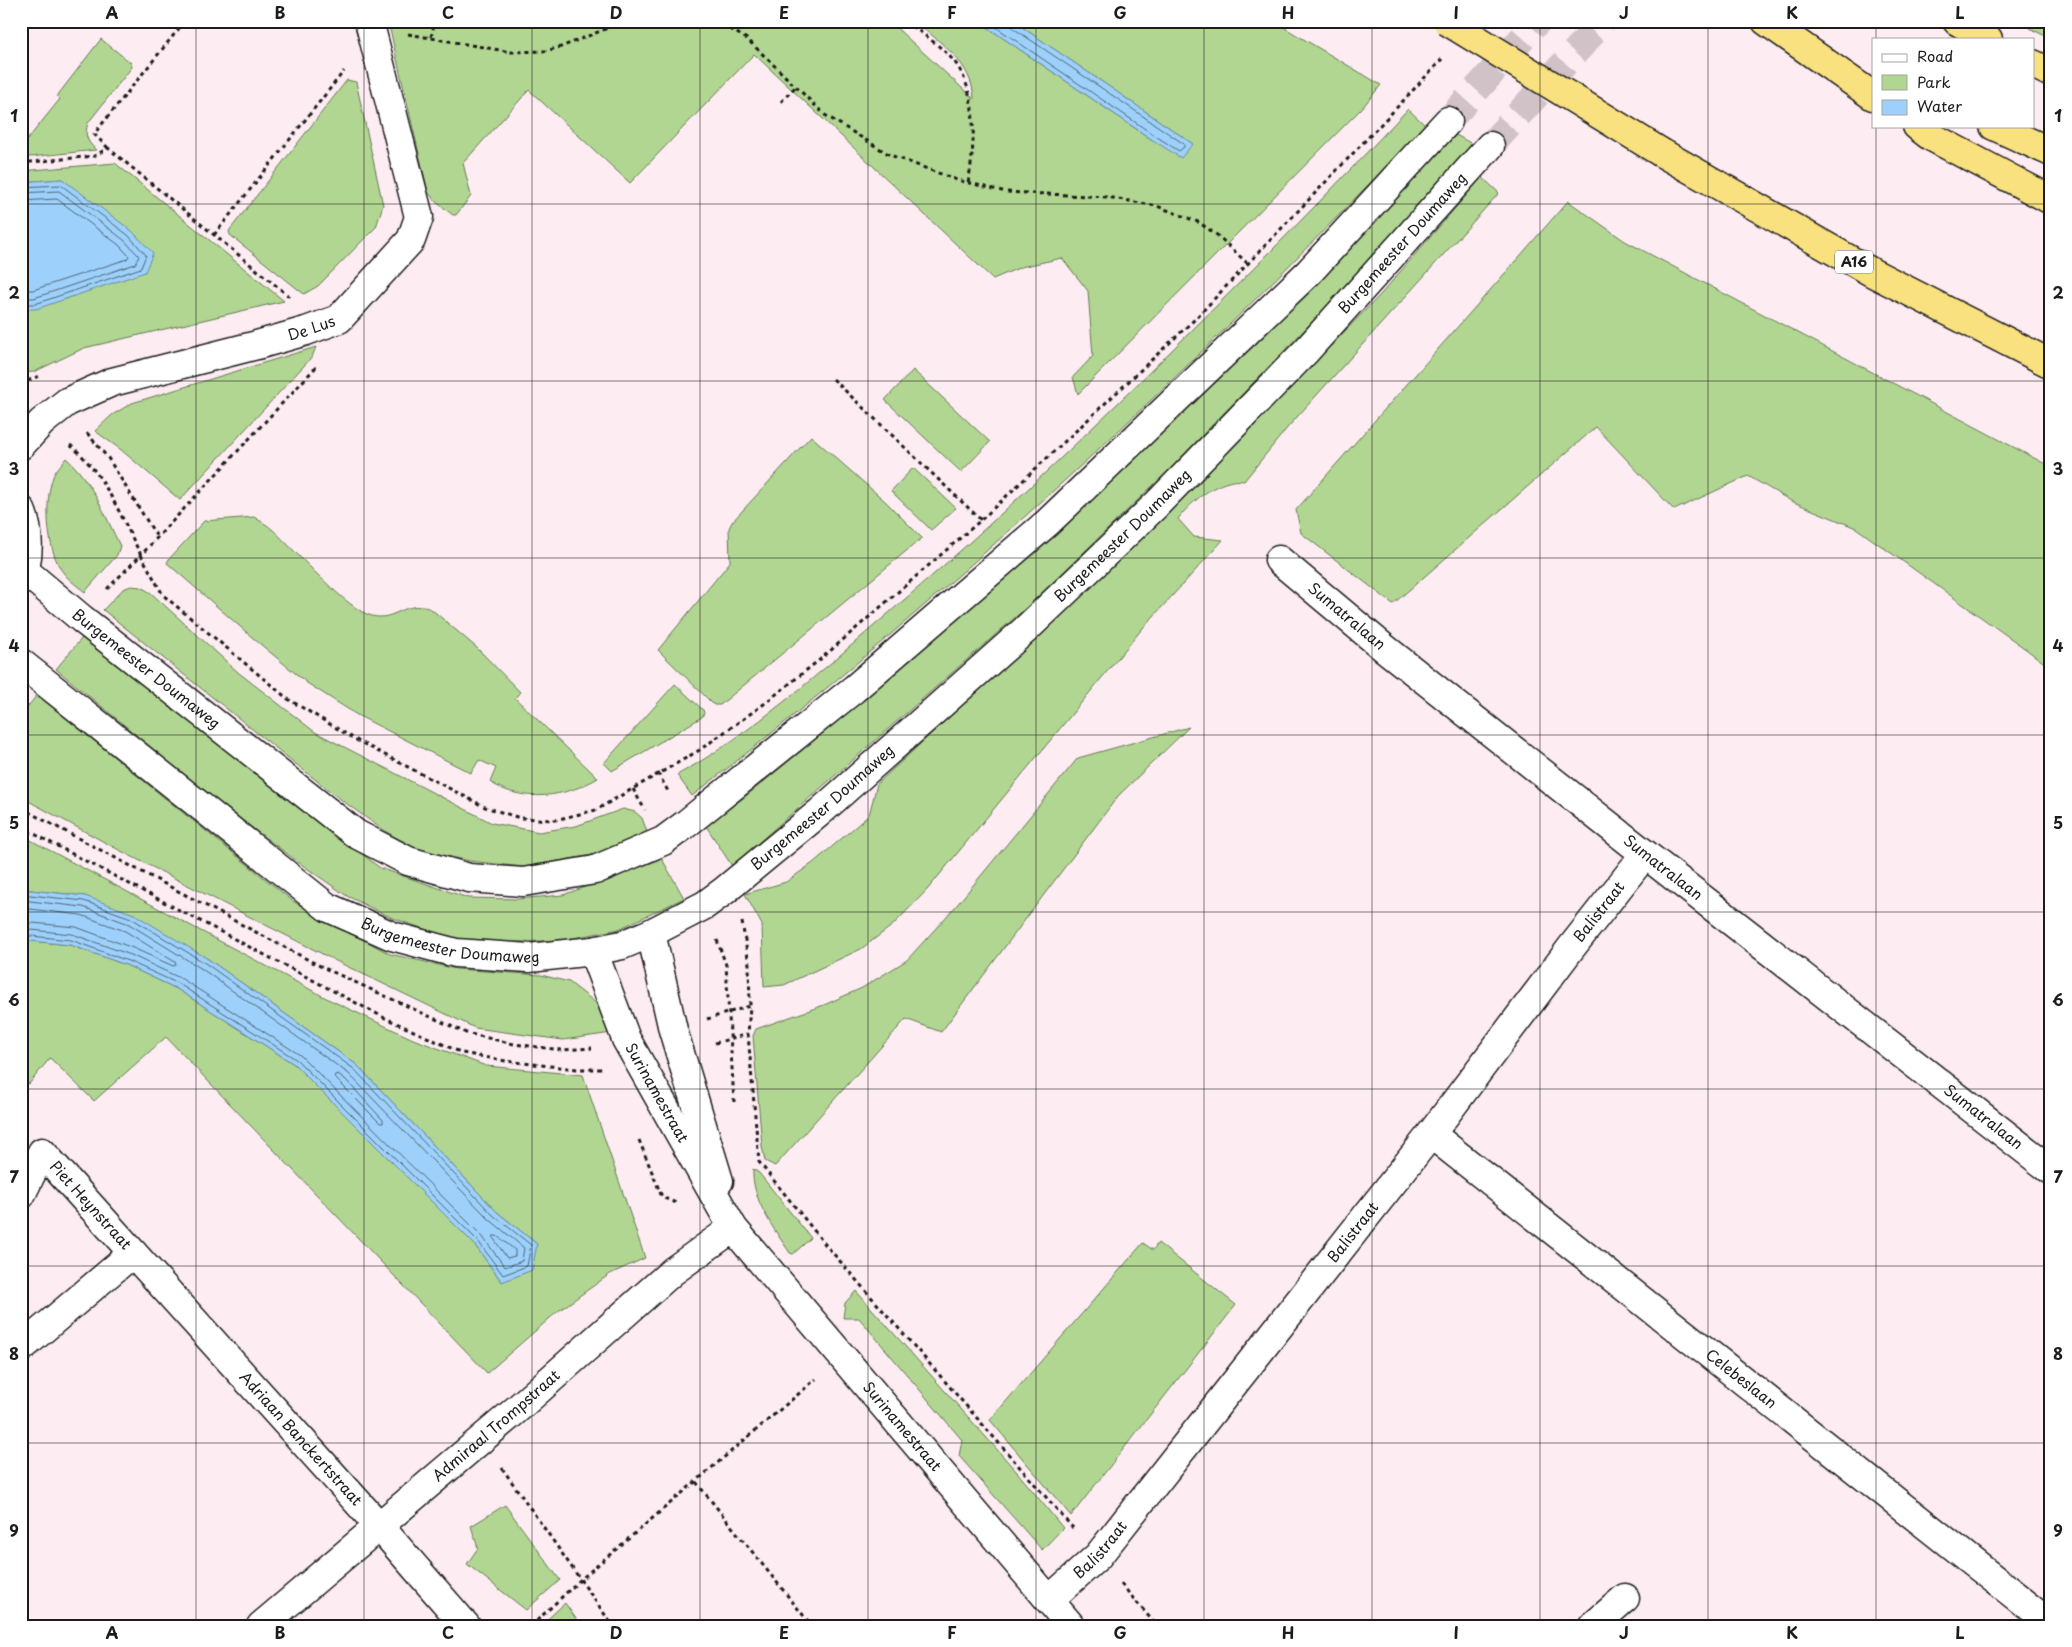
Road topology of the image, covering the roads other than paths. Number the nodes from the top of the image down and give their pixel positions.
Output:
1 (1447, 21) edge
2 (1957, 21) edge
3 (1771, 24) edge
4 (371, 29) edge
5 (1986, 38) edge
6 (2034, 64) edge
7 (1872, 71) edge
8 (2051, 73) edge
9 (1872, 95) edge
10 (1448, 121) tunnel mouth
11 (1920, 128) edge
12 (1998, 128) edge
13 (1490, 146) tunnel mouth
14 (2051, 152) edge
15 (2051, 200) edge
16 (2051, 364) edge
17 (21, 445) edge
18 (21, 510) edge
19 (1279, 560) dead end
20 (23, 575) edge
21 (21, 663) edge
22 (1644, 854) junction
23 (651, 934) junction
24 (592, 952) junction
25 (1431, 1134) junction
26 (2051, 1170) edge
27 (21, 1194) edge
28 (733, 1228) junction
29 (133, 1253) junction
30 (21, 1348) edge
31 (380, 1527) junction
32 (1625, 1598) dead end
33 (1049, 1600) junction
34 (2051, 1624) edge
35 (260, 1626) edge
36 (466, 1626) edge
37 (1071, 1626) edge
38 (1593, 1626) edge

1 - 16 highway, A16, bridge
2 - 5 highway
3 - 7 highway
3 - 9 highway
4 - 17 street, De Lus
6 - 8 highway
10 - 20 street, Burgemeester Doumaweg
11 - 15 highway
12 - 14 highway
13 - 23 street, Burgemeester Doumaweg
18 - 20 street
19 - 22 street, Sumatralaan
21 - 24 street, Burgemeester Doumaweg
22 - 25 street, Balistraat
22 - 26 street, Sumatralaan
23 - 24 street, Burgemeester Doumaweg
23 - 28 street, Surinamestraat
24 - 28 street, Surinamestraat
25 - 33 street, Balistraat
25 - 34 street, Celebeslaan
27 - 29 street, Piet Heynstraat
28 - 31 street, Admiraal Trompstraat
28 - 33 street, Surinamestraat
29 - 30 street, Piet Heynstraat
29 - 31 street, Adriaan Banckertstraat
31 - 35 street, Admiraal Trompstraat
31 - 36 street, Adriaan Banckertstraat
32 - 38 street
33 - 37 street, Surinamestraat

